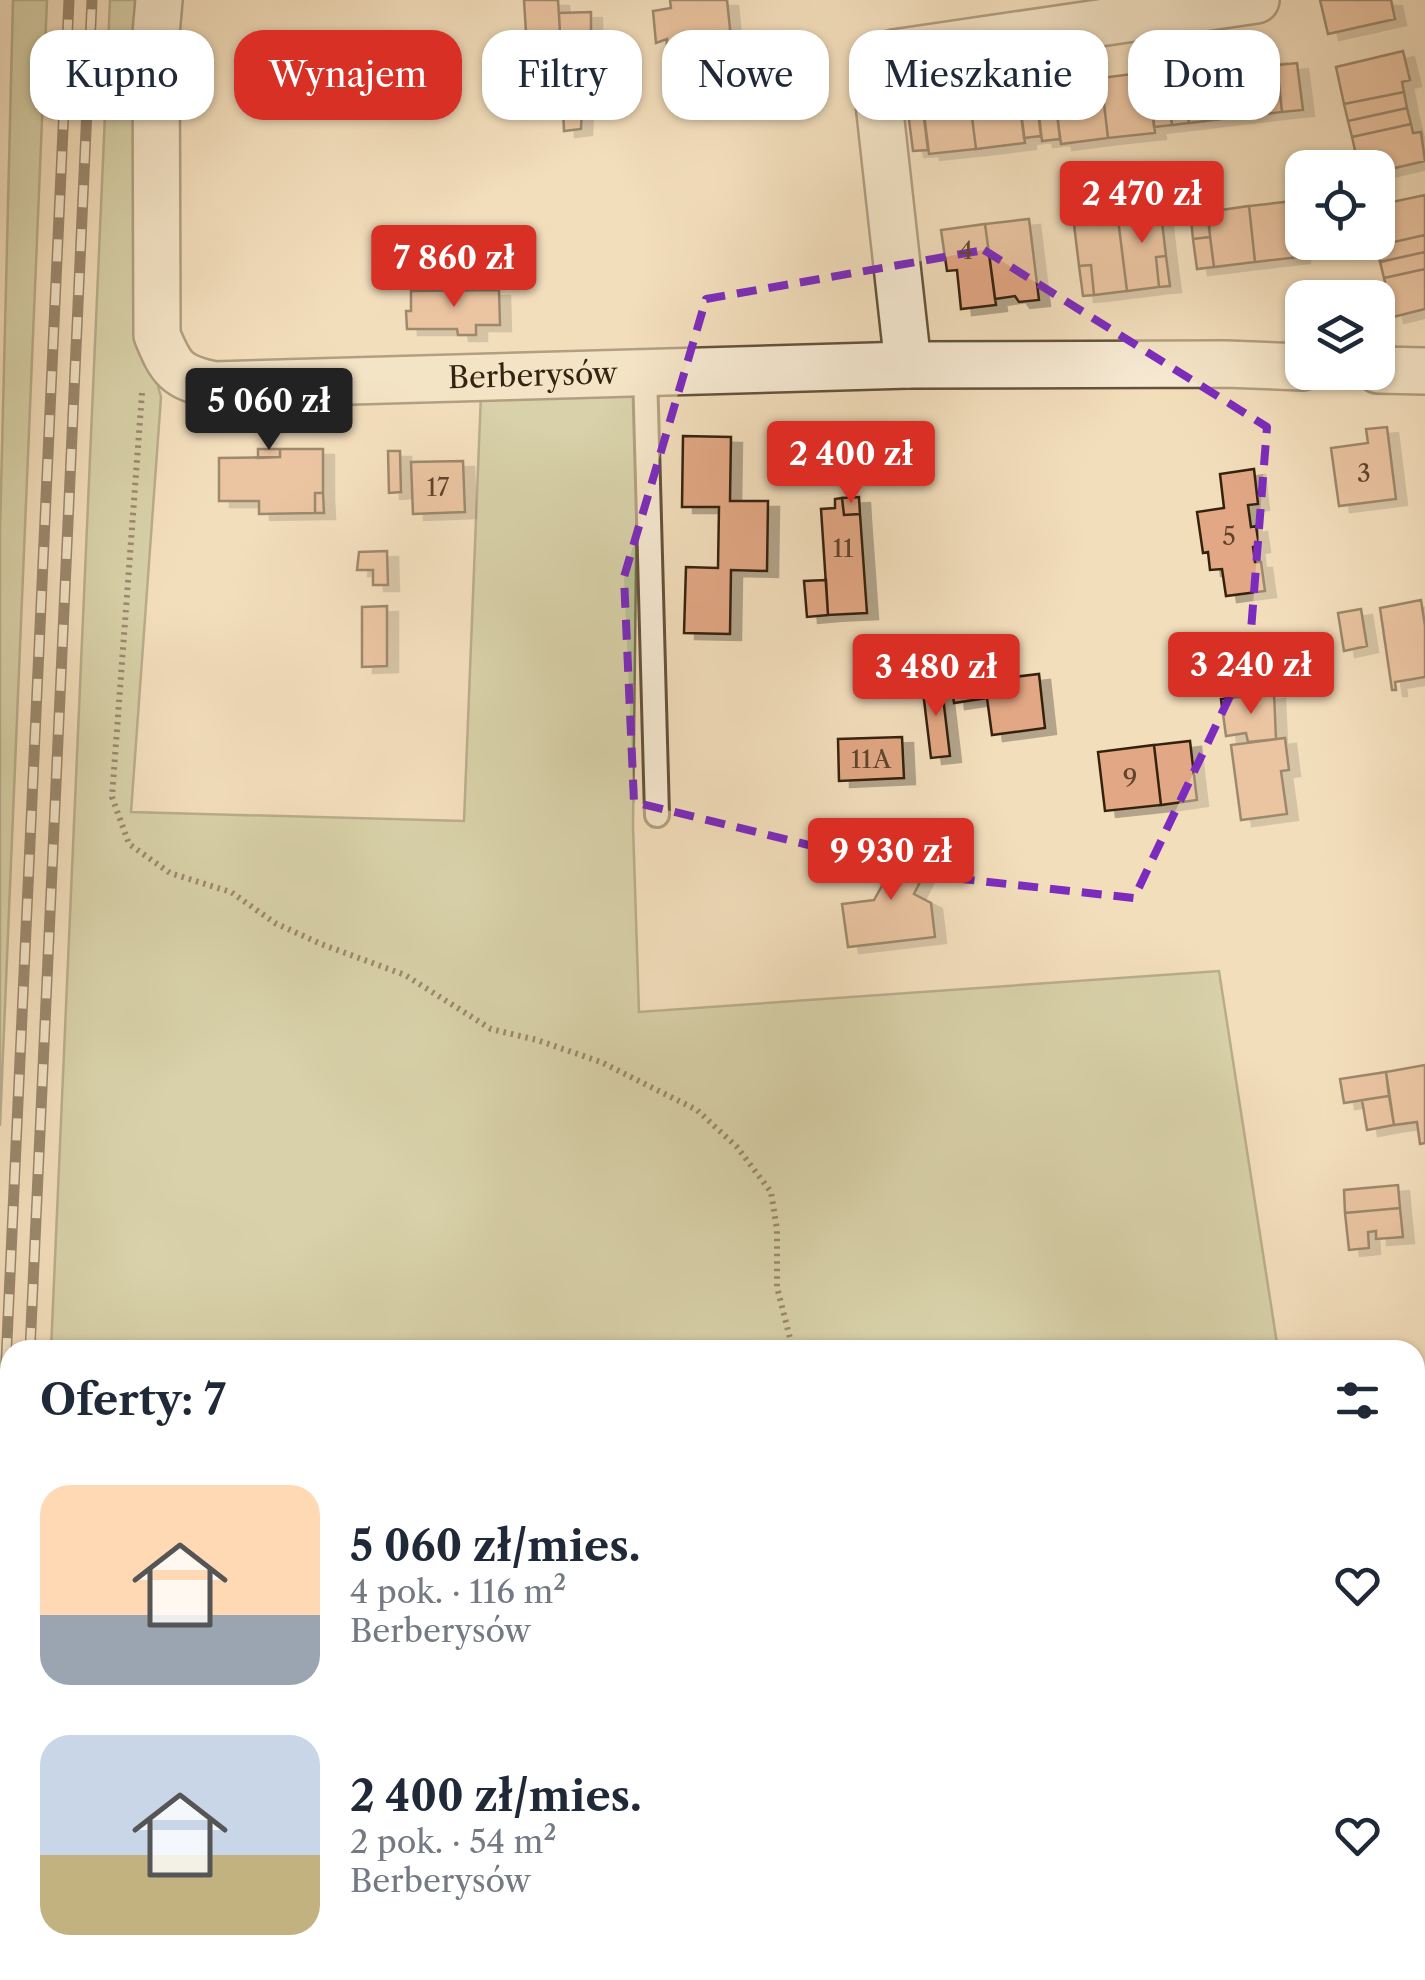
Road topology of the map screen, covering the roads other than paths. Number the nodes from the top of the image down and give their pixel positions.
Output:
1 (160, 0) edge
2 (1256, 0) edge
3 (908, 365) junction
4 (1285, 366) edge
5 (1395, 371) edge
6 (645, 372) junction
7 (1425, 372) edge
8 (657, 816) dead end

1 - 6 street, Berberysów
2 - 3 street
3 - 4 street, Berberysów
3 - 6 street, Berberysów
5 - 7 street
6 - 8 lane

